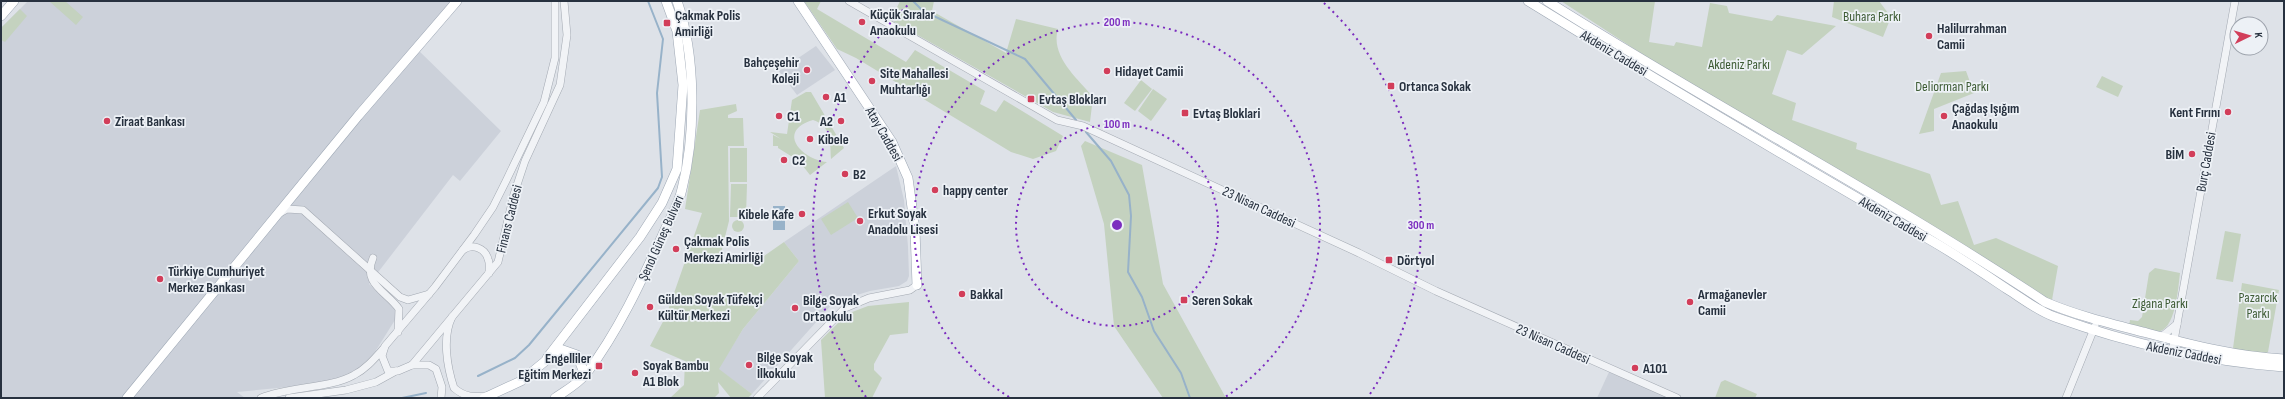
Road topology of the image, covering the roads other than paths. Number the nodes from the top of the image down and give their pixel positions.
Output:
1 (14, 1) edge
2 (457, 1) edge
3 (555, 1) edge
4 (564, 1) edge
5 (666, 1) edge
6 (677, 1) edge
7 (798, 1) edge
8 (849, 1) edge
9 (1528, 1) edge
10 (1547, 1) edge
11 (2235, 1) edge
12 (1, 16) edge
13 (691, 130) junction
14 (680, 136) junction
15 (278, 215) junction
16 (461, 251) junction
17 (363, 262) junction
18 (371, 269) junction
19 (489, 273) junction
20 (917, 285) joint
21 (429, 294) junction
22 (452, 317) junction
23 (2098, 320) junction
24 (2177, 324) junction
25 (2094, 330) junction
26 (398, 332) junction
27 (2161, 337) junction
28 (2174, 340) junction
29 (385, 346) junction
30 (2172, 352) junction
31 (547, 358) junction
32 (2284, 359) edge
33 (412, 365) junction
34 (2284, 367) edge
35 (398, 370) junction
36 (585, 375) junction
37 (487, 397) edge
38 (128, 398) edge
39 (261, 398) edge
40 (289, 398) edge
41 (441, 398) edge
42 (555, 398) edge
43 (757, 398) edge
44 (1678, 398) edge
45 (2066, 398) edge

1 - 12 main road
2 - 15 main road
3 - 16 street, Finans Caddesi
4 - 19 street, Finans Caddesi
5 - 14 main road, Şenol Güneş Bulvarı
6 - 13 main road, Şenol Güneş Bulvarı
7 - 20 main road, Atay Caddesi
8 - 44 street, 23 Nisan Caddesi
9 - 25 main road, Akdeniz Caddesi
10 - 23 main road, Akdeniz Caddesi
11 - 24 street, Burç Caddesi
13 - 14 main road
13 - 36 main road, Şenol Güneş Bulvarı
14 - 31 main road, Şenol Güneş Bulvarı
15 - 17 street
15 - 38 main road
16 - 19 street
16 - 21 street, Finans Caddesi
17 - 18 street
17 - 18 street
18 - 21 street
18 - 26 street
19 - 22 street, Finans Caddesi
20 - 43 street
21 - 26 street, Finans Caddesi
22 - 33 street
22 - 37 street, Finans Caddesi
23 - 25 street
23 - 27 main road, Akdeniz Caddesi
24 - 27 street
24 - 28 street, Burç Caddesi
25 - 30 main road, Akdeniz Caddesi
25 - 45 street
26 - 29 street, Finans Caddesi
27 - 28 main road, Akdeniz Caddesi
28 - 30 street, Burç Caddesi
28 - 32 main road, Akdeniz Caddesi
29 - 35 street
29 - 39 street, Finans Caddesi
30 - 34 main road, Akdeniz Caddesi
31 - 36 main road
31 - 37 main road
33 - 35 street
33 - 41 street
35 - 40 street
36 - 42 main road, Şenol Güneş Bulvarı

